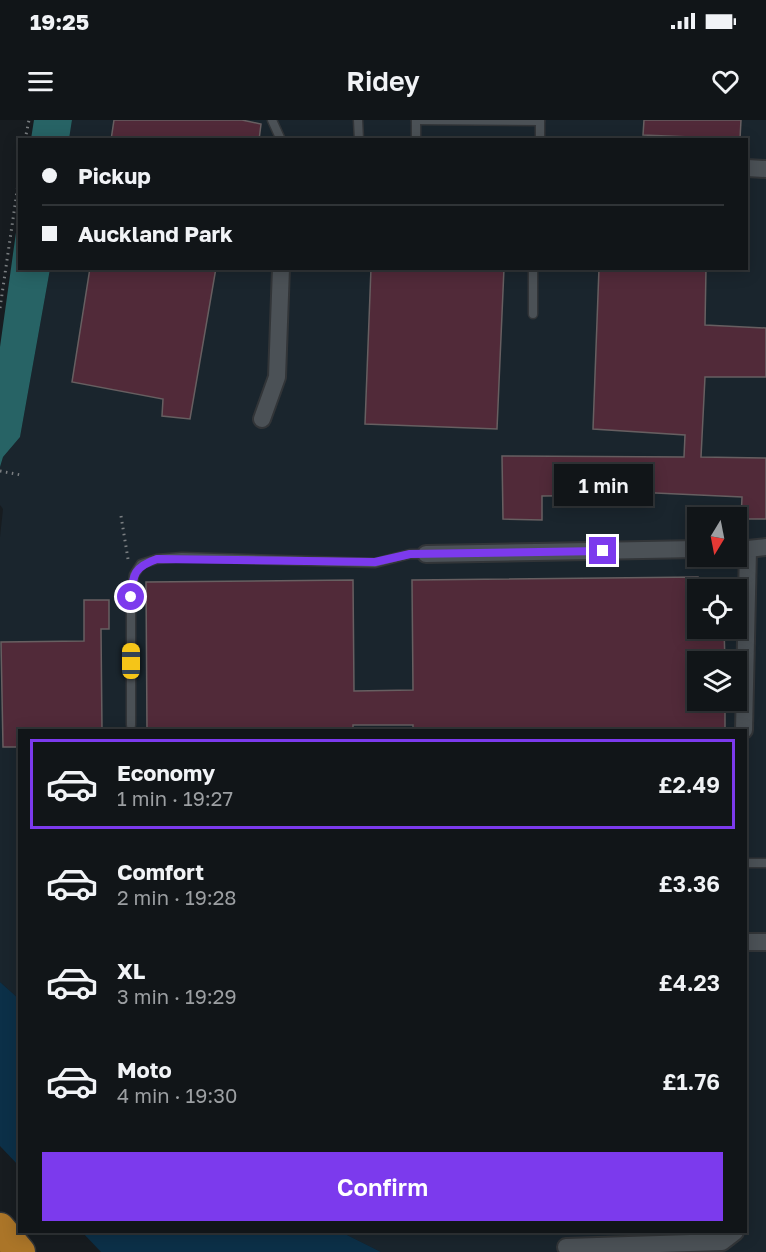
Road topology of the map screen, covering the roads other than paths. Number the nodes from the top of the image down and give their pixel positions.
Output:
1 (272, 120) edge
2 (358, 120) edge
3 (416, 120) edge
4 (540, 121) edge
5 (280, 138) edge
6 (359, 138) edge
7 (416, 138) edge
8 (540, 138) edge
9 (748, 168) edge
10 (766, 169) edge
11 (281, 270) edge
12 (533, 270) edge
13 (533, 314) dead end
14 (262, 419) dead end
15 (766, 548) edge
16 (687, 549) edge
17 (747, 549) edge
18 (426, 554) joint
19 (742, 567) edge
20 (131, 725) dead end
21 (744, 729) edge
22 (747, 863) edge
23 (766, 863) edge
24 (747, 942) edge
25 (766, 942) edge
26 (0, 1228) edge
27 (734, 1233) edge
28 (0, 1238) edge
29 (566, 1247) dead end
30 (15, 1252) edge
31 (20, 1252) edge

1 - 5 lane
2 - 6 lane
3 - 4 lane
3 - 7 lane
4 - 8 lane
9 - 10 street
11 - 14 street
12 - 13 lane
15 - 17 street
16 - 18 street
18 - 20 lane
19 - 21 street
22 - 23 lane
24 - 25 street
26 - 31 highway
27 - 29 street
28 - 30 highway

